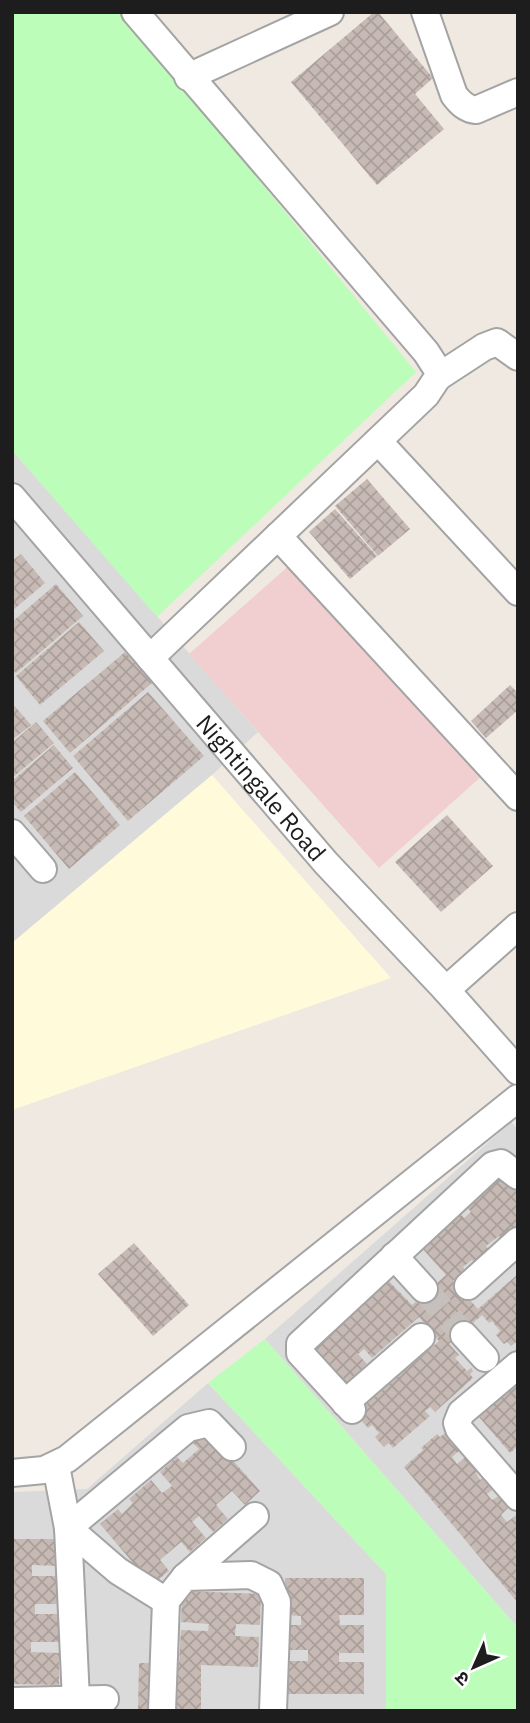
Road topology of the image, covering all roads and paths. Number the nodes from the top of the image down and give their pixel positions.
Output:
1 (135, 12) edge
2 (330, 12) edge
3 (425, 12) edge
4 (188, 77) junction
5 (518, 92) edge
6 (518, 357) edge
7 (438, 377) junction
8 (378, 441) junction
9 (12, 497) edge
10 (278, 536) junction
11 (518, 592) edge
12 (150, 658) junction
13 (518, 797) edge
14 (12, 833) edge
15 (43, 869) dead end
16 (518, 926) edge
17 (446, 990) junction
18 (518, 1071) edge
19 (518, 1098) edge
20 (512, 1162) edge
21 (518, 1241) edge
22 (394, 1256) junction
23 (468, 1286) dead end
24 (424, 1289) tunnel mouth
25 (464, 1335) tunnel mouth
26 (421, 1337) dead end
27 (485, 1358) dead end
28 (518, 1365) edge
29 (232, 1447) dead end
30 (56, 1466) junction
31 (12, 1473) edge
32 (518, 1497) edge
33 (255, 1516) dead end
34 (68, 1528) junction
35 (185, 1577) junction
36 (166, 1601) junction
37 (105, 1699) dead end
38 (76, 1700) junction
39 (12, 1701) edge
40 (162, 1711) edge
41 (273, 1711) edge

1 - 4 street
2 - 4 street
3 - 5 street
4 - 7 street
6 - 7 street
7 - 8 street
8 - 10 street
8 - 11 street
9 - 12 street, Nightingale Road
10 - 12 street
10 - 13 street
12 - 17 street, Nightingale Road
14 - 15 street
16 - 17 street
17 - 18 street, Nightingale Road
19 - 30 street
20 - 22 street
21 - 23 street
22 - 24 street
22 - 26 street
25 - 27 street
28 - 32 street
29 - 34 street
30 - 31 street
30 - 34 street
33 - 35 street
34 - 36 street
34 - 38 street
35 - 36 street
35 - 41 street
36 - 40 street
37 - 38 street
38 - 39 street

